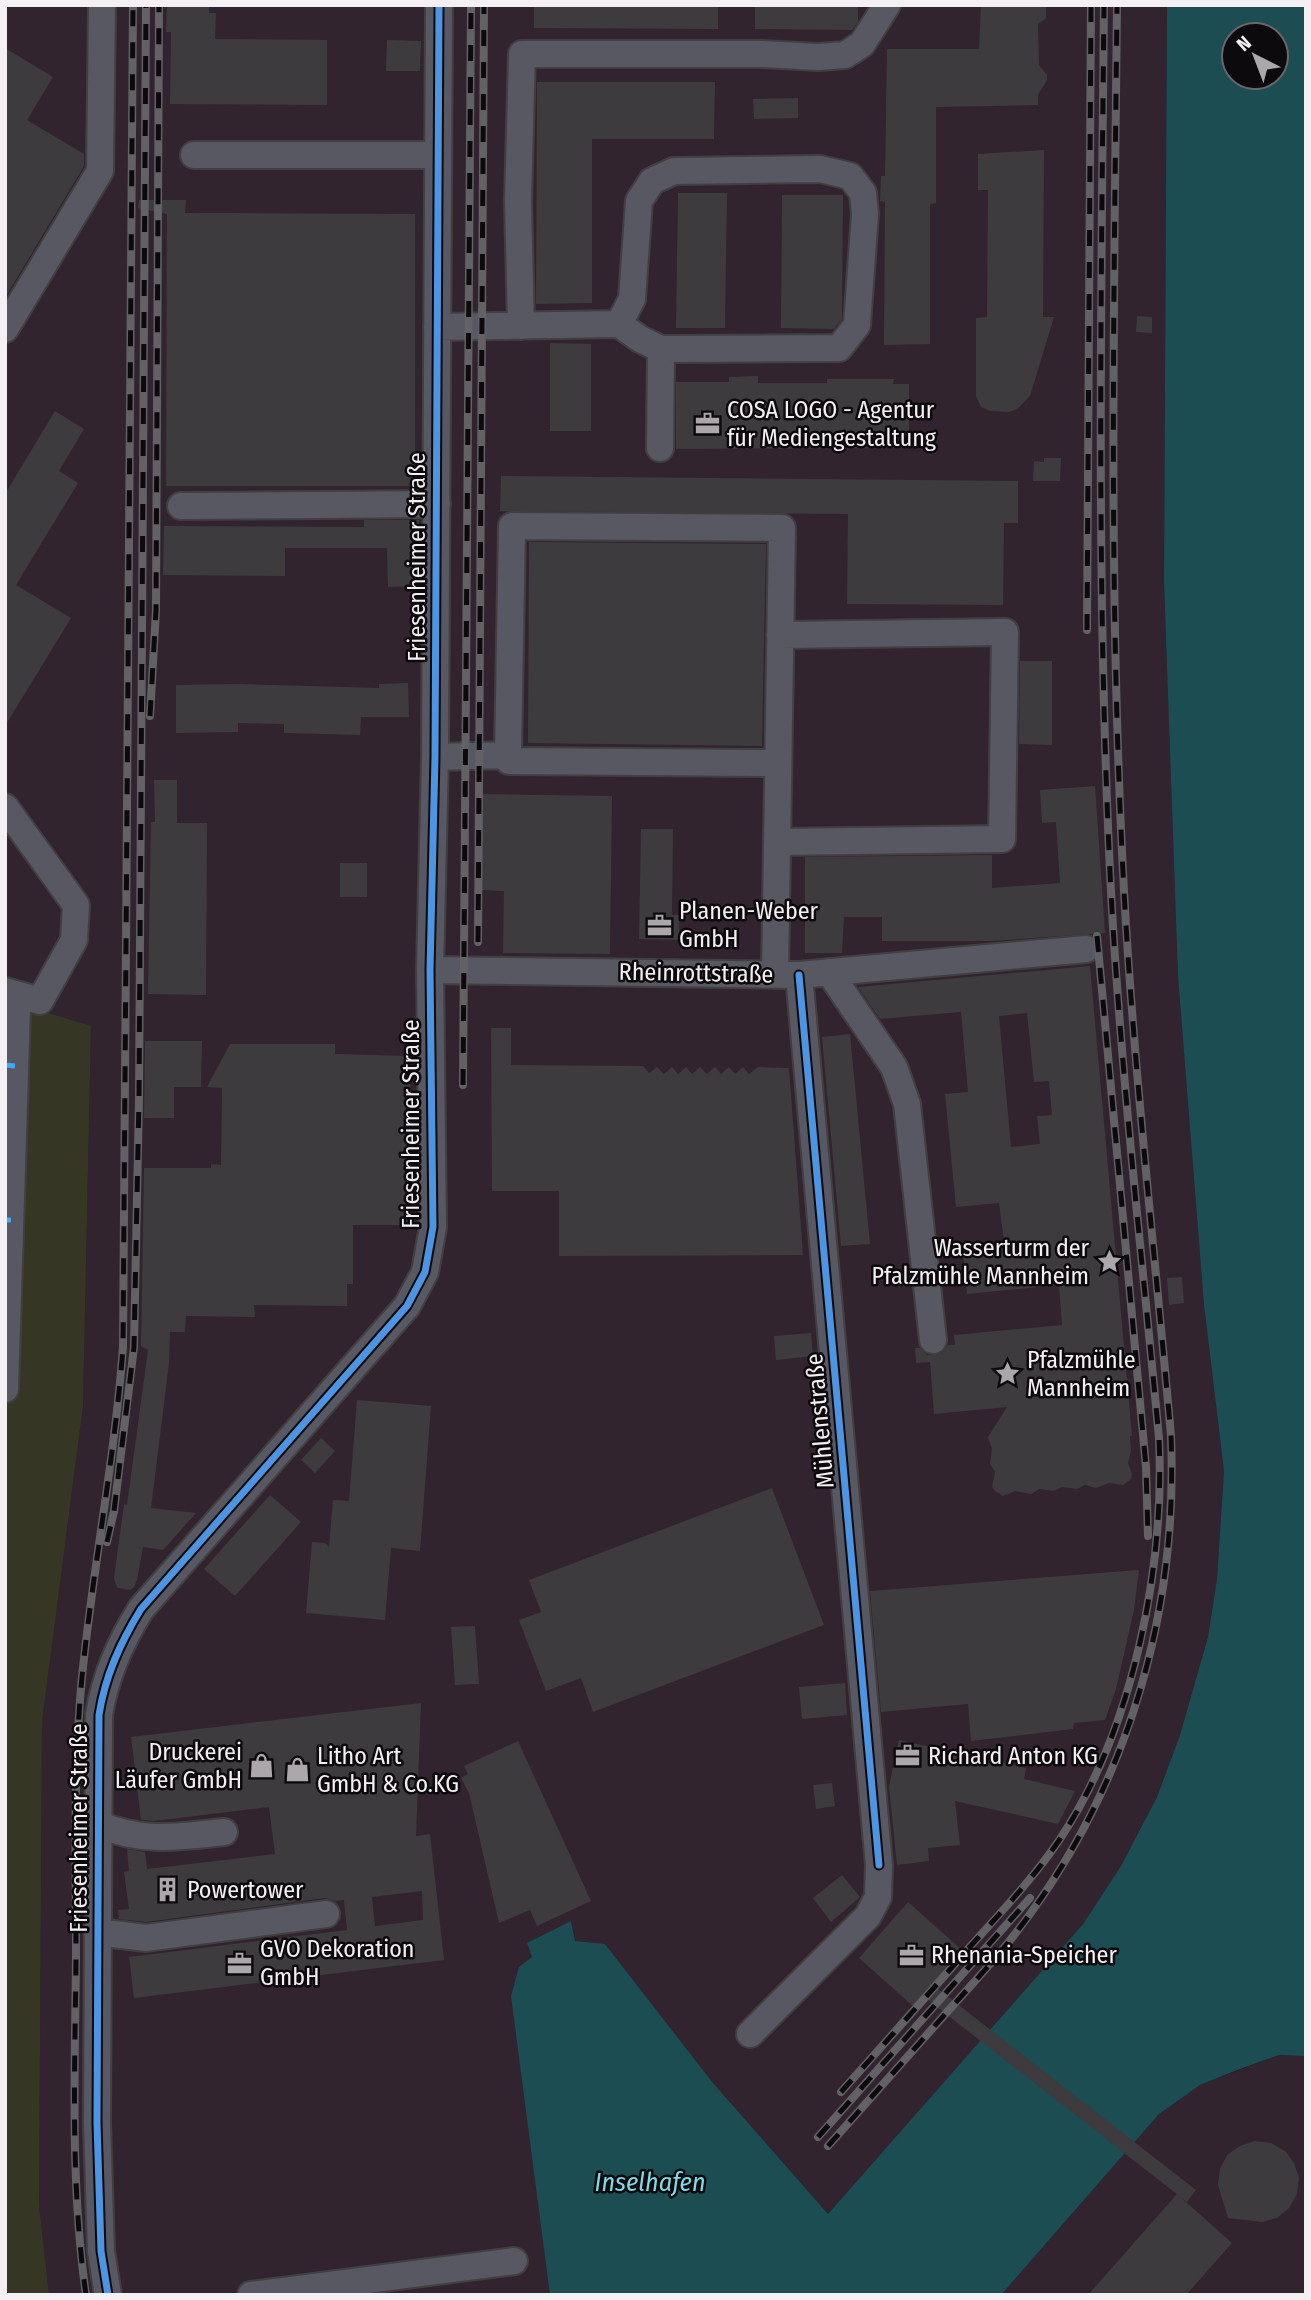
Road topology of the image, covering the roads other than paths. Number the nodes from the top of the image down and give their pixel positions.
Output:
1 (102, 5) edge
2 (439, 5) edge
3 (887, 5) edge
4 (194, 155) dead end
5 (438, 155) junction
6 (619, 324) junction
7 (438, 327) junction
8 (522, 327) junction
9 (5, 329) edge
10 (661, 349) junction
11 (660, 448) dead end
12 (437, 504) junction
13 (181, 506) dead end
14 (780, 635) junction
15 (509, 755) junction
16 (435, 757) junction
17 (777, 763) junction
18 (5, 807) edge
19 (778, 842) junction
20 (1086, 949) dead end
21 (430, 970) junction
22 (829, 972) junction
23 (787, 974) junction
24 (11, 1000) edge
25 (933, 1340) dead end
26 (5, 1389) edge
27 (98, 1824) junction
28 (224, 1832) dead end
29 (326, 1914) dead end
30 (97, 1933) junction
31 (750, 2034) dead end
32 (514, 2261) dead end
33 (314, 2291) edge
34 (108, 2295) edge
35 (251, 2295) edge

1 - 9 street
2 - 5 street, Friesenheimer Straße
3 - 8 street
4 - 5 street
5 - 7 street, Friesenheimer Straße
6 - 8 street
6 - 10 street
6 - 10 street
7 - 8 street
7 - 12 street, Friesenheimer Straße
10 - 11 street
12 - 13 street
12 - 16 street, Friesenheimer Straße
14 - 15 street, Mühlenstraße
14 - 17 street, Mühlenstraße
14 - 19 street
15 - 16 street
15 - 17 street
16 - 21 street, Friesenheimer Straße
17 - 19 street, Mühlenstraße
18 - 24 street
19 - 23 street, Mühlenstraße
20 - 22 street, Rheinrottstraße
21 - 23 street, Rheinrottstraße
21 - 27 street, Friesenheimer Straße
22 - 23 street, Rheinrottstraße
22 - 25 street
23 - 31 street, Mühlenstraße
24 - 26 street
27 - 28 street
27 - 30 street, Friesenheimer Straße
29 - 30 street
30 - 34 street, Friesenheimer Straße
32 - 33 street
33 - 35 street

